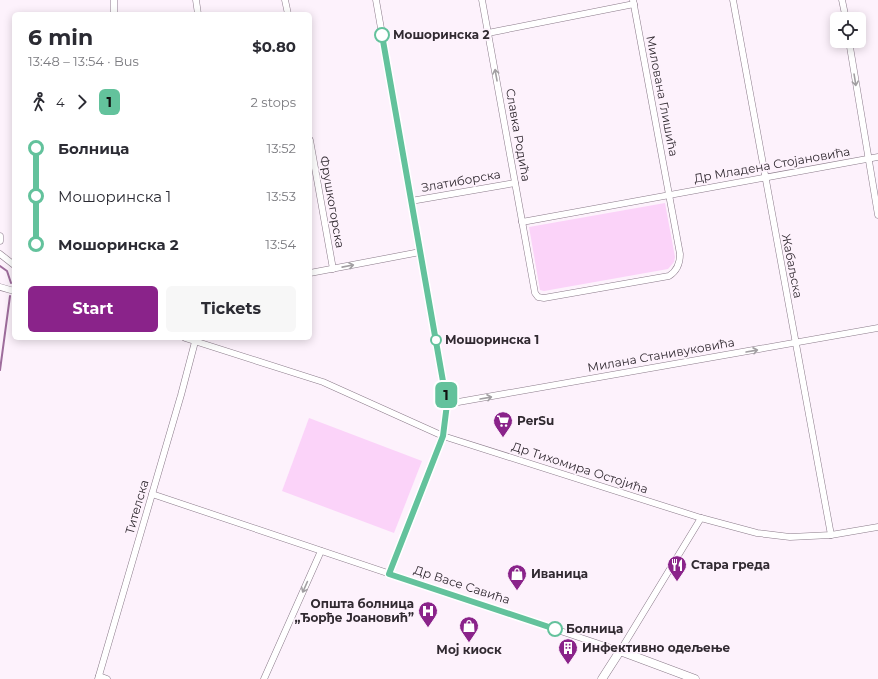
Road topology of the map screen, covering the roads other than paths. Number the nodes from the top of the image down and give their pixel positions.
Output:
1 (114, 0) edge
2 (196, 0) edge
3 (285, 0) edge
4 (376, 0) edge
5 (482, 0) edge
6 (733, 0) edge
7 (842, 0) edge
8 (633, 2) edge
9 (114, 12) edge
10 (198, 12) edge
11 (288, 12) edge
12 (845, 12) edge
13 (488, 33) junction
14 (850, 48) edge
15 (312, 151) edge
16 (878, 157) edge
17 (868, 159) junction
18 (764, 178) junction
19 (515, 183) junction
20 (669, 195) junction
21 (411, 201) junction
22 (878, 215) edge
23 (522, 222) junction
24 (0, 236) edge
25 (0, 241) edge
26 (420, 252) junction
27 (0, 254) edge
28 (12, 263) edge
29 (333, 268) junction
30 (312, 273) edge
31 (0, 287) edge
32 (12, 290) edge
33 (878, 328) edge
34 (195, 340) edge
35 (795, 343) junction
36 (447, 404) junction
37 (443, 436) junction
38 (152, 494) junction
39 (701, 518) junction
40 (878, 527) edge
41 (831, 535) junction
42 (321, 551) junction
43 (389, 574) junction
44 (620, 651) junction
45 (98, 678) edge
46 (107, 679) edge
47 (264, 679) edge
48 (602, 679) edge
49 (695, 679) edge

1 - 9 street
2 - 10 street
3 - 11 street
4 - 21 street
5 - 13 street, Славка Родића
6 - 18 street, Жабаљска
7 - 12 street
8 - 13 street
8 - 20 street, Милована Глишића
19 -> 13 street, Славка Родића
14 -> 17 street
15 - 29 street, Фрушкогорска
16 - 17 street, Др Младена Стојановића
17 - 18 street, Др Младена Стојановића
17 - 22 street
18 - 20 street, Др Младена Стојановића
18 - 35 street, Жабаљска
19 - 21 street, Златиборска
19 - 23 street, Славка Родића
20 - 23 street, Др Младена Стојановића
20 - 23 street, Славка Родића
21 - 26 street
24 - 25 street
29 -> 26 street
26 - 36 street
27 - 28 street
29 - 30 street
31 - 32 street
33 - 35 street, Милана Станивуковића
34 - 37 street, Др Тихомира Остојића
34 - 38 street, Тителска
36 -> 35 street, Милана Станивуковића
35 - 41 street, Жабаљска
36 - 37 street
37 - 39 street, Др Тихомира Остојића
37 - 43 street
38 - 42 street, Др Васе Савића
38 - 45 street, Тителска
39 - 41 street, Др Тихомира Остојића
39 - 44 street
40 - 41 street, Др Тихомира Остојића
42 - 43 street, Др Васе Савића
42 -> 47 street
43 - 44 street, Др Васе Савића
44 - 48 street
44 - 49 street, Др Васе Савића
45 - 46 street

